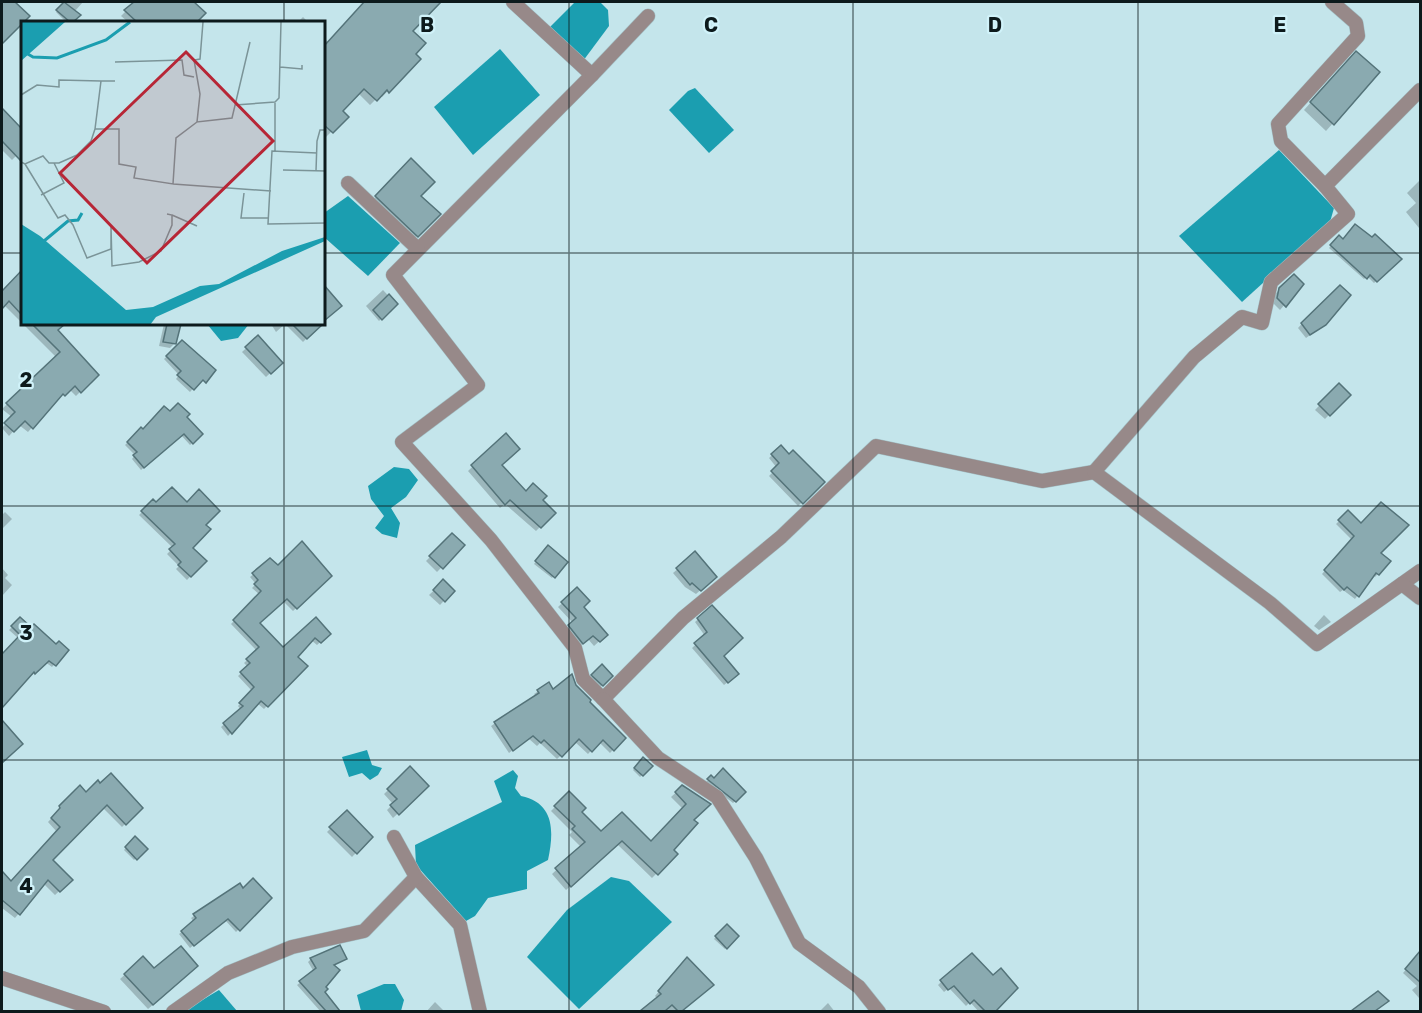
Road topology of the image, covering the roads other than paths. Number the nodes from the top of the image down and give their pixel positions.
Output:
1 (513, 2) edge
2 (1332, 2) edge
3 (648, 16) dead end
4 (592, 75) junction
5 (1420, 90) edge
6 (348, 183) dead end
7 (1325, 186) junction
8 (418, 249) junction
9 (1094, 472) junction
10 (1420, 571) edge
11 (1402, 584) junction
12 (1420, 598) edge
13 (603, 699) junction
14 (394, 837) dead end
15 (416, 877) junction
16 (2, 978) edge
17 (104, 1011) edge
18 (173, 1011) edge
19 (480, 1011) edge
20 (879, 1011) edge

1 - 4 street
2 - 7 street
3 - 4 street
4 - 8 street
5 - 7 street
6 - 8 street
7 - 9 street
8 - 13 street
9 - 11 street
9 - 13 street
10 - 11 street
11 - 12 street
13 - 20 street
14 - 15 street
15 - 18 street
15 - 19 street
16 - 17 street

